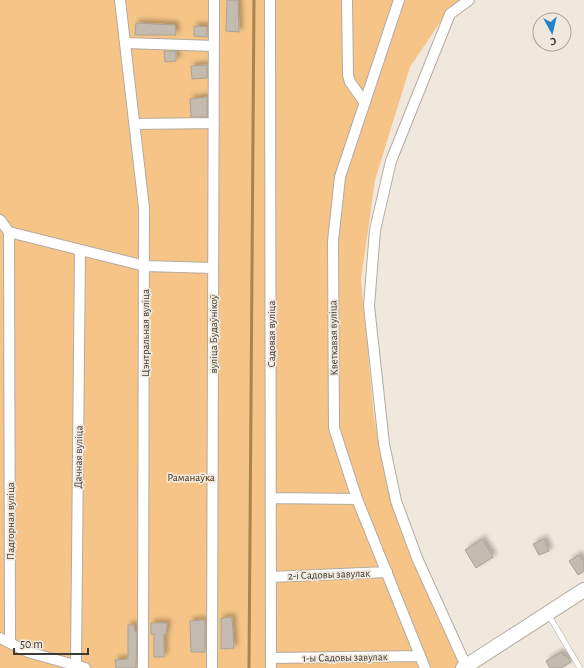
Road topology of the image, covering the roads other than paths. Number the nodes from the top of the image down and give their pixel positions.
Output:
1 (120, 0) edge
2 (214, 0) edge
3 (270, 0) edge
4 (347, 0) edge
5 (399, 0) edge
6 (469, 0) edge
7 (126, 43) junction
8 (214, 46) junction
9 (365, 103) junction
10 (214, 123) junction
11 (135, 124) junction
12 (0, 220) edge
13 (9, 232) junction
14 (80, 250) junction
15 (145, 266) junction
16 (213, 268) junction
17 (271, 498) junction
18 (357, 499) junction
19 (387, 572) junction
20 (271, 577) junction
21 (584, 590) edge
22 (547, 613) junction
23 (0, 638) edge
24 (10, 642) junction
25 (420, 656) junction
26 (270, 663) edge
27 (80, 666) edge
28 (465, 667) edge
29 (143, 668) edge
30 (212, 668) edge
31 (425, 668) edge
32 (580, 668) edge

1 - 7 street, Цэнтральная вуліца
2 - 8 street, вуліца Будаўнікоў
3 - 17 street, Садовая вуліца
4 - 9 street
5 - 9 street, Кветкавая вуліца
6 - 28 street
7 - 8 street
7 - 11 street, Цэнтральная вуліца
8 - 10 street, вуліца Будаўнікоў
9 - 18 street, Кветкавая вуліца
10 - 11 street
10 - 16 street, вуліца Будаўнікоў
11 - 15 street, Цэнтральная вуліца
12 - 13 street
13 - 14 street
13 - 24 street, Падгорная вуліца
14 - 15 street
14 - 27 street, Дачная вуліца
15 - 16 street
15 - 29 street, Цэнтральная вуліца
16 - 30 street, вуліца Будаўнікоў
17 - 18 street
17 - 20 street, Садовая вуліца
18 - 19 street, Кветкавая вуліца
19 - 20 street, 2-і Садовы завулак
19 - 25 street, Кветкавая вуліца
20 - 26 street, Садовая вуліца
21 - 22 main road
22 - 28 main road
22 - 32 lane
23 - 24 street
24 - 27 street
25 - 26 street, 1-ы Садовы завулак
25 - 31 street, Кветкавая вуліца

